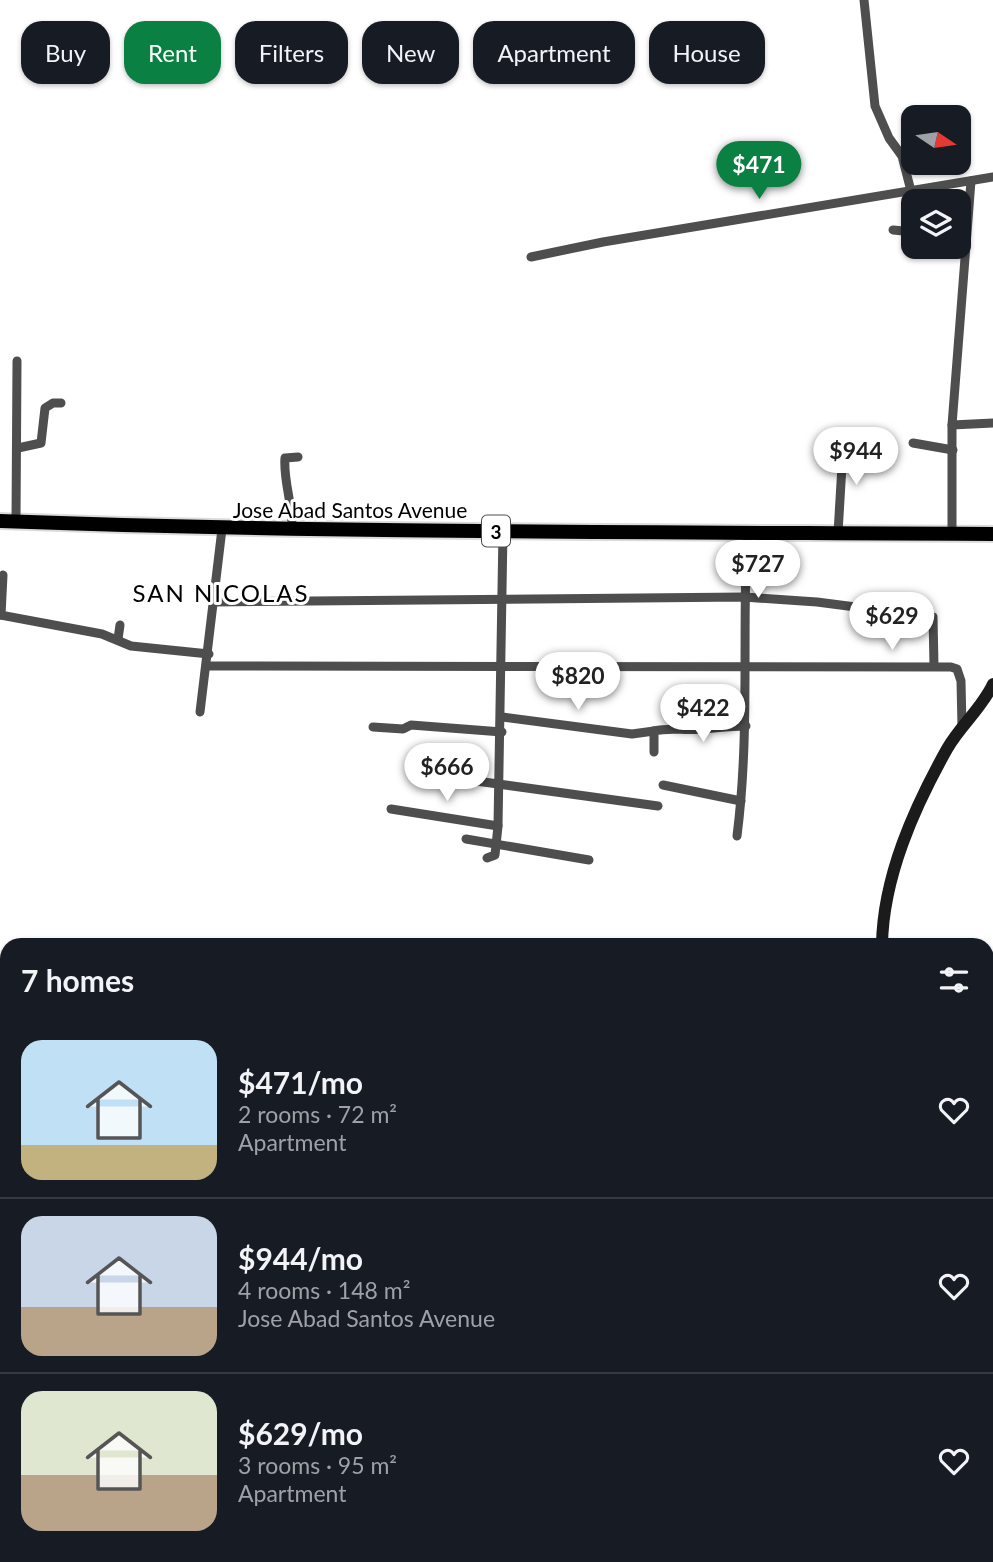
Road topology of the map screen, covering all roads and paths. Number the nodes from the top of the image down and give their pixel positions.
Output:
1 (864, 0) edge
2 (993, 177) edge
3 (971, 181) junction
4 (910, 189) edge
5 (923, 189) edge
6 (970, 189) edge
7 (901, 193) edge
8 (893, 230) dead end
9 (901, 231) edge
10 (531, 257) dead end
11 (962, 259) edge
12 (17, 362) dead end
13 (61, 403) dead end
14 (993, 422) edge
15 (952, 425) junction
16 (913, 443) dead end
17 (18, 448) junction
18 (843, 449) dead end
19 (953, 450) junction
20 (298, 457) dead end
21 (0, 521) edge
22 (16, 521) junction
23 (222, 529) junction
24 (292, 529) junction
25 (503, 531) junction
26 (838, 533) junction
27 (952, 533) junction
28 (747, 534) junction
29 (993, 534) edge
30 (3, 575) dead end
31 (744, 597) junction
32 (503, 601) junction
33 (214, 602) junction
34 (0, 615) edge
35 (120, 625) dead end
36 (118, 639) junction
37 (209, 654) junction
38 (502, 664) junction
39 (207, 666) junction
40 (743, 666) junction
41 (934, 666) junction
42 (993, 684) edge
43 (200, 712) dead end
44 (502, 717) junction
45 (746, 726) junction
46 (373, 727) dead end
47 (962, 728) junction
48 (654, 731) junction
49 (502, 733) junction
50 (654, 752) dead end
51 (447, 776) dead end
52 (500, 783) junction
53 (663, 785) dead end
54 (741, 800) junction
55 (659, 806) dead end
56 (391, 809) dead end
57 (498, 826) junction
58 (737, 836) dead end
59 (466, 839) dead end
60 (496, 846) junction
61 (487, 858) dead end
62 (589, 860) dead end
63 (882, 938) edge

1 - 4 street
2 - 3 street
3 - 5 street
3 - 6 street
7 - 10 street
8 - 9 street
11 - 15 street
12 - 17 street
13 - 17 street
14 - 15 street
15 - 19 street
16 - 19 street
17 - 22 street
18 - 26 street
19 - 27 street
20 - 24 street
21 - 22 highway, Jose Abad Santos Avenue / 3
22 - 23 highway, Jose Abad Santos Avenue / 3
23 - 24 highway, Jose Abad Santos Avenue / 3
23 - 33 street
24 - 25 highway, Jose Abad Santos Avenue / 3
25 - 28 highway, Jose Abad Santos Avenue / 3
25 - 32 street
26 - 27 highway, Jose Abad Santos Avenue / 3
26 - 28 highway, Jose Abad Santos Avenue / 3
27 - 29 highway, Jose Abad Santos Avenue / 3
28 - 31 street
30 - 34 street
31 - 32 street
31 - 40 street
31 - 41 street
32 - 33 street
32 - 38 street
33 - 37 street
34 - 36 street
35 - 36 street
36 - 37 street
37 - 39 street
38 - 39 street
38 - 40 street
38 - 44 street
39 - 43 street
40 - 41 street
40 - 45 street
41 - 47 street
42 - 47 main road
44 - 48 street
44 - 49 street
45 - 48 street
45 - 54 street
46 - 49 street
47 - 63 main road
48 - 50 street
49 - 52 street
51 - 52 street
52 - 55 street
52 - 57 street
53 - 54 street
54 - 58 street
56 - 57 street
57 - 60 street
59 - 60 street
60 - 61 street
60 - 62 street

